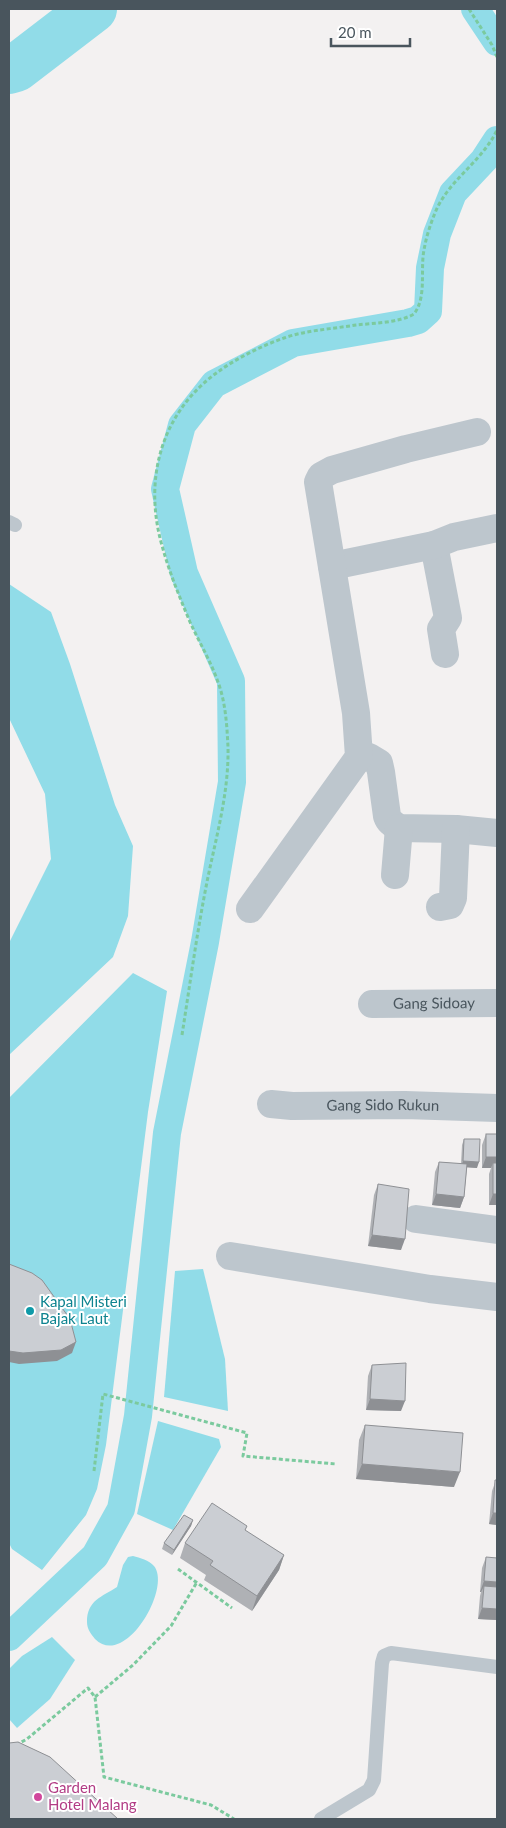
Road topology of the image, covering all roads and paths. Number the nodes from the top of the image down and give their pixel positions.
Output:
1 (470, 9) edge
2 (497, 57) edge
3 (497, 130) edge
4 (477, 432) dead end
5 (497, 528) edge
6 (434, 545) junction
7 (332, 566) junction
8 (445, 654) dead end
9 (359, 757) junction
10 (399, 828) junction
11 (456, 829) junction
12 (497, 834) edge
13 (395, 876) dead end
14 (440, 907) dead end
15 (250, 909) dead end
16 (497, 1003) edge
17 (372, 1004) dead end
18 (182, 1035) dead end
19 (270, 1104) dead end
20 (497, 1108) edge
21 (416, 1220) dead end
22 (497, 1230) edge
23 (230, 1256) dead end
24 (497, 1297) edge
25 (336, 1464) dead end
26 (94, 1470) dead end
27 (178, 1569) dead end
28 (196, 1582) junction
29 (232, 1608) dead end
30 (497, 1667) edge
31 (95, 1697) junction
32 (15, 1746) edge
33 (234, 1819) edge
34 (321, 1819) edge

1 - 2 path
3 - 18 path
4 - 7 street
5 - 6 street
6 - 7 street
6 - 8 street
7 - 9 street
9 - 10 street
9 - 15 street
10 - 11 street
10 - 13 street
11 - 12 street
11 - 14 street
16 - 17 street, Gang Sidoay
19 - 20 street, Gang Sido Rukun
21 - 22 street
23 - 24 street
25 - 26 path
27 - 28 path
28 - 29 path
28 - 31 path
30 - 34 lane
31 - 32 path
31 - 33 path

